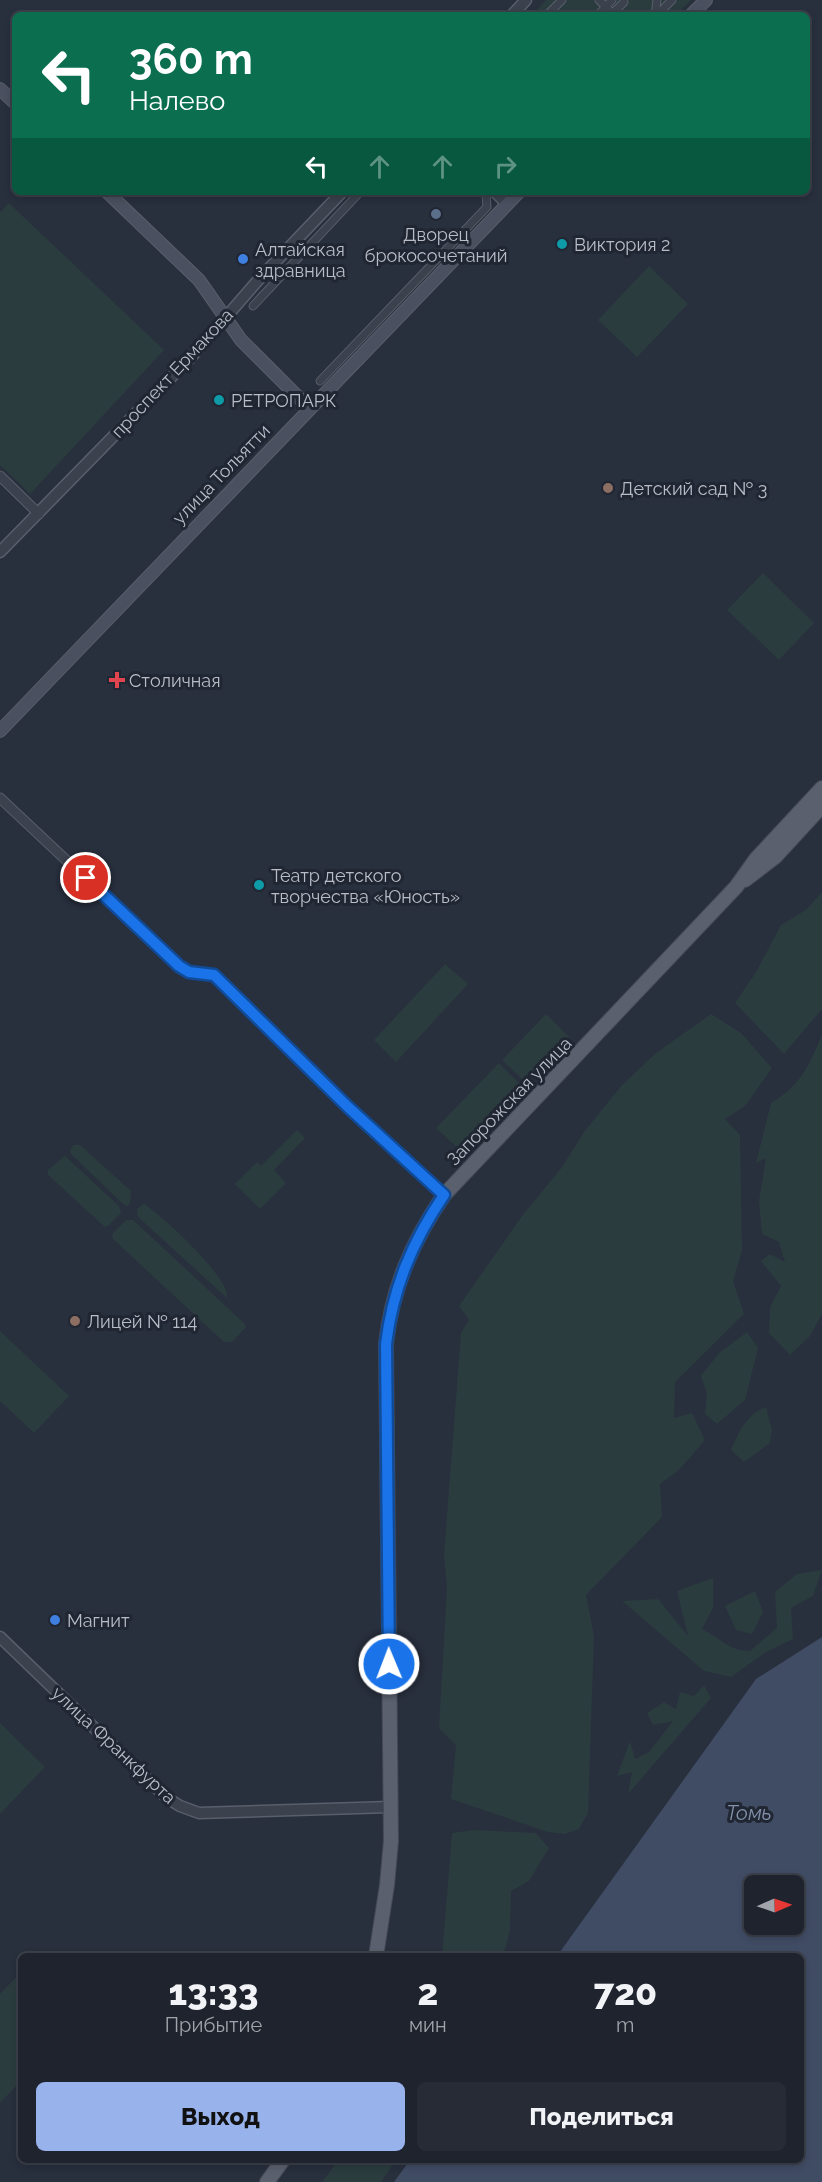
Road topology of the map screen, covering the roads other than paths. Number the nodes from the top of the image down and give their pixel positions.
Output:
1 (526, 0) edge
2 (562, 0) edge
3 (598, 0) edge
4 (612, 0) edge
5 (672, 0) edge
6 (706, 0) edge
7 (624, 2) dead end
8 (606, 7) junction
9 (515, 12) edge
10 (550, 12) edge
11 (601, 12) edge
12 (610, 12) edge
13 (616, 12) edge
14 (659, 12) edge
15 (694, 12) edge
16 (0, 89) edge
17 (12, 101) edge
18 (110, 195) edge
19 (339, 195) edge
20 (357, 195) edge
21 (486, 195) edge
22 (498, 195) edge
23 (516, 195) edge
24 (507, 204) junction
25 (253, 306) dead end
26 (226, 315) junction
27 (320, 381) dead end
28 (309, 408) junction
29 (0, 476) edge
30 (39, 514) junction
31 (0, 552) edge
32 (0, 731) edge
33 (822, 788) edge
34 (0, 798) edge
35 (822, 806) edge
36 (736, 887) junction
37 (444, 1195) junction
38 (0, 1637) edge
39 (390, 1807) junction
40 (376, 1953) edge
41 (281, 2163) edge
42 (267, 2182) edge

1 - 9 street
2 - 10 street
3 - 8 street
4 - 8 street
5 - 14 street
6 - 15 main road
7 - 13 street
8 - 11 street
8 - 12 street
16 - 17 main road
18 - 26 main road
19 - 26 street, проспект Ермакова
20 - 25 street
21 - 27 street
22 - 24 street
23 - 24 main road, улица Тольятти
24 - 28 main road, улица Тольятти
26 - 28 main road
26 - 30 street, проспект Ермакова
28 - 32 main road, улица Тольятти
29 - 30 street
30 - 31 street, проспект Ермакова
33 - 36 main road, Запорожская улица
34 - 37 street
35 - 36 main road, Запорожская улица
36 - 37 main road, Запорожская улица
37 - 39 main road, Запорожская улица
38 - 39 street, улица Франкфурта
39 - 40 main road, Запорожская улица
41 - 42 main road

